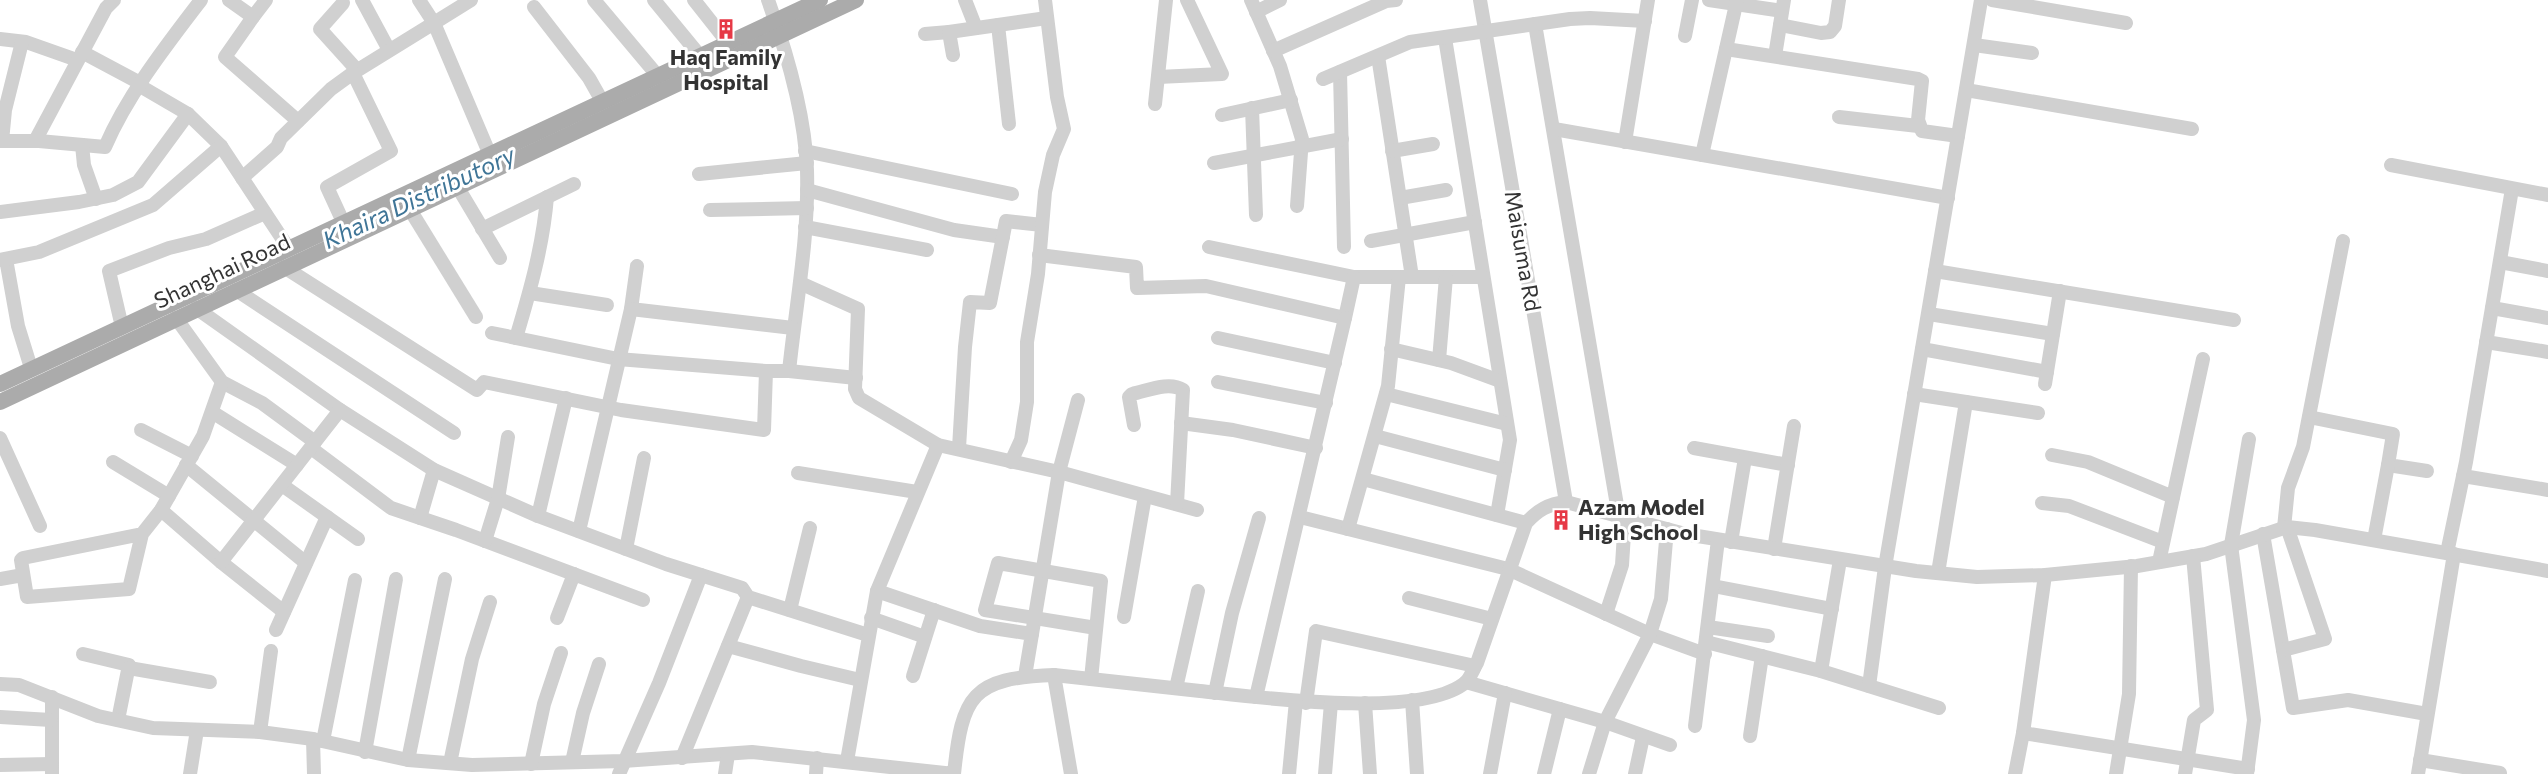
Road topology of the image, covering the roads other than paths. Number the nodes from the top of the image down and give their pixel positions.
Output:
1 (114, 0) edge
2 (201, 0) edge
3 (229, 0) edge
4 (266, 0) edge
5 (362, 0) edge
6 (419, 0) edge
7 (471, 0) edge
8 (594, 0) edge
9 (654, 0) edge
10 (694, 0) edge
11 (768, 0) edge
12 (820, 0) edge
13 (856, 0) edge
14 (965, 0) edge
15 (1045, 0) edge
16 (1166, 0) edge
17 (1187, 0) edge
18 (1280, 0) edge
19 (1396, 0) edge
20 (1480, 0) edge
21 (1648, 0) edge
22 (1692, 0) edge
23 (1709, 0) edge
24 (1839, 0) edge
25 (1982, 0) edge
26 (1992, 0) edge
27 (1736, 2) edge
28 (343, 3) dead end
29 (1783, 5) edge
30 (1253, 6) edge
31 (534, 7) dead end
32 (253, 17) junction
33 (1047, 18) junction
34 (1645, 21) junction
35 (434, 23) junction
36 (2126, 23) dead end
37 (1535, 24) junction
38 (998, 25) junction
39 (1780, 25) junction
40 (976, 28) junction
41 (778, 29) junction
42 (949, 32) junction
43 (1486, 33) junction
44 (925, 34) dead end
45 (1685, 36) dead end
46 (1445, 38) junction
47 (0, 39) edge
48 (22, 42) junction
49 (728, 43) junction
50 (1974, 45) junction
51 (389, 50) junction
52 (1726, 50) junction
53 (1273, 51) junction
54 (2032, 53) dead end
55 (953, 55) dead end
56 (80, 56) junction
57 (699, 56) junction
58 (1378, 56) junction
59 (1775, 56) junction
60 (355, 71) junction
61 (1340, 72) junction
62 (657, 75) junction
63 (1158, 76) junction
64 (1323, 79) dead end
65 (141, 85) junction
66 (1966, 90) junction
67 (1291, 100) junction
68 (602, 101) junction
69 (1155, 104) dead end
70 (1252, 108) junction
71 (188, 114) junction
72 (1222, 115) dead end
73 (1839, 117) dead end
74 (298, 121) junction
75 (1009, 124) dead end
76 (1918, 126) junction
77 (1554, 129) junction
78 (2192, 129) dead end
79 (1958, 136) junction
80 (1342, 139) junction
81 (1, 141) edge
82 (35, 141) junction
83 (1625, 142) junction
84 (1433, 144) dead end
85 (82, 146) junction
86 (221, 146) junction
87 (1301, 146) junction
88 (1392, 151) junction
89 (490, 154) junction
90 (1702, 155) junction
91 (1253, 156) junction
92 (806, 157) junction
93 (1214, 163) dead end
94 (2391, 165) dead end
95 (699, 174) dead end
96 (242, 178) junction
97 (574, 184) dead end
98 (457, 186) junction
99 (2512, 189) junction
100 (807, 190) junction
101 (1446, 190) dead end
102 (1012, 194) dead end
103 (2548, 195) edge
104 (547, 197) junction
105 (1400, 198) junction
106 (1948, 198) junction
107 (96, 199) junction
108 (1297, 206) dead end
109 (409, 208) junction
110 (807, 208) junction
111 (710, 210) dead end
112 (0, 212) edge
113 (265, 213) junction
114 (1256, 215) dead end
115 (1475, 222) junction
116 (344, 224) junction
117 (1042, 225) junction
118 (805, 227) junction
119 (482, 229) junction
120 (1405, 235) junction
121 (1003, 237) junction
122 (1371, 241) dead end
123 (2343, 241) dead end
124 (1209, 247) dead end
125 (1344, 248) dead end
126 (289, 249) junction
127 (927, 250) dead end
128 (1039, 255) junction
129 (500, 258) dead end
130 (3, 259) edge
131 (2500, 262) junction
132 (637, 266) dead end
133 (284, 267) junction
134 (1935, 271) junction
135 (2548, 271) edge
136 (1354, 277) junction
137 (1405, 277) junction
138 (1446, 277) junction
139 (1483, 277) junction
140 (800, 283) junction
141 (236, 290) junction
142 (2060, 291) junction
143 (530, 294) junction
144 (607, 305) dead end
145 (196, 308) junction
146 (2492, 308) junction
147 (631, 309) junction
148 (1929, 314) junction
149 (476, 317) dead end
150 (176, 318) junction
151 (1345, 318) junction
152 (2548, 318) edge
153 (2234, 320) dead end
154 (122, 327) junction
155 (794, 328) junction
156 (492, 333) dead end
157 (2053, 334) junction
158 (516, 338) junction
159 (1218, 338) dead end
160 (2486, 342) junction
161 (1391, 349) junction
162 (1922, 350) junction
163 (2548, 352) edge
164 (618, 359) junction
165 (2203, 359) dead end
166 (1439, 360) junction
167 (1335, 363) junction
168 (31, 368) junction
169 (766, 371) junction
170 (789, 371) junction
171 (856, 378) junction
172 (1500, 381) junction
173 (222, 382) junction
174 (1218, 382) dead end
175 (0, 384) edge
176 (1386, 394) junction
177 (1914, 394) junction
178 (566, 398) junction
179 (1078, 400) dead end
180 (0, 402) edge
181 (1966, 402) junction
182 (1326, 403) junction
183 (609, 408) junction
184 (340, 410) junction
185 (212, 412) junction
186 (2038, 413) dead end
187 (2308, 417) junction
188 (1181, 423) junction
189 (1507, 424) junction
190 (1134, 425) dead end
191 (1794, 426) dead end
192 (141, 430) dead end
193 (454, 433) dead end
194 (1375, 436) junction
195 (508, 437) dead end
196 (0, 438) edge
197 (2249, 438) dead end
198 (313, 445) junction
199 (938, 445) junction
200 (959, 448) junction
201 (1316, 448) junction
202 (1694, 448) dead end
203 (2052, 455) dead end
204 (645, 458) dead end
205 (1745, 458) junction
206 (189, 460) junction
207 (113, 462) dead end
208 (1011, 462) junction
209 (297, 465) junction
210 (1788, 465) junction
211 (2388, 465) junction
212 (434, 470) junction
213 (1505, 470) junction
214 (2427, 471) dead end
215 (1059, 472) junction
216 (798, 473) dead end
217 (2463, 476) junction
218 (1364, 479) junction
219 (282, 485) junction
220 (2548, 490) edge
221 (917, 492) junction
222 (169, 496) junction
223 (1145, 496) junction
224 (2173, 497) junction
225 (498, 499) junction
226 (1566, 502) junction
227 (2042, 502) dead end
228 (1177, 504) junction
229 (161, 510) junction
230 (1197, 510) dead end
231 (1497, 515) junction
232 (538, 516) junction
233 (327, 517) junction
234 (1300, 517) junction
235 (1622, 517) junction
236 (420, 518) junction
237 (1259, 518) dead end
238 (254, 519) junction
239 (1526, 523) junction
240 (40, 526) dead end
241 (2285, 527) junction
242 (810, 528) dead end
243 (1348, 529) junction
244 (1667, 529) junction
245 (579, 531) junction
246 (142, 534) junction
247 (2263, 534) junction
248 (358, 539) dead end
249 (2374, 540) junction
250 (485, 541) junction
251 (1725, 541) junction
252 (2163, 542) junction
253 (2230, 545) junction
254 (626, 549) junction
255 (1774, 549) junction
256 (2450, 554) junction
257 (2193, 556) junction
258 (1840, 560) junction
259 (221, 562) junction
260 (2159, 562) junction
261 (306, 563) junction
262 (2131, 566) junction
263 (1885, 567) junction
264 (1508, 569) junction
265 (2548, 571) edge
266 (1042, 572) junction
267 (1938, 573) junction
268 (574, 574) junction
269 (23, 575) junction
270 (701, 575) junction
271 (2045, 575) junction
272 (0, 579) edge
273 (396, 579) dead end
274 (445, 579) dead end
275 (355, 580) dead end
276 (1713, 585) junction
277 (877, 591) junction
278 (1198, 591) dead end
279 (748, 597) junction
280 (1409, 598) dead end
281 (643, 600) dead end
282 (490, 602) dead end
283 (1832, 609) junction
284 (790, 610) junction
285 (934, 610) junction
286 (285, 612) junction
287 (1606, 614) junction
288 (1124, 617) dead end
289 (556, 618) dead end
290 (871, 618) junction
291 (1034, 619) junction
292 (1492, 619) junction
293 (1708, 627) junction
294 (1096, 628) junction
295 (276, 630) dead end
296 (1032, 634) junction
297 (1650, 634) junction
298 (868, 635) junction
299 (1768, 636) dead end
300 (925, 637) junction
301 (728, 646) junction
302 (1705, 648) junction
303 (2283, 650) junction
304 (271, 651) dead end
305 (561, 653) dead end
306 (83, 654) dead end
307 (1762, 656) junction
308 (599, 664) dead end
309 (1476, 666) junction
310 (129, 668) junction
311 (1821, 671) junction
312 (1054, 675) junction
313 (913, 676) dead end
314 (1025, 676) junction
315 (1091, 679) junction
316 (860, 680) junction
317 (210, 682) dead end
318 (1466, 682) junction
319 (0, 684) edge
320 (1869, 686) junction
321 (1176, 688) junction
322 (1215, 693) junction
323 (1505, 693) junction
324 (52, 697) junction
325 (1256, 697) junction
326 (1412, 700) junction
327 (1301, 702) junction
328 (1331, 703) junction
329 (1365, 703) junction
330 (1939, 708) dead end
331 (1560, 710) junction
332 (2427, 714) junction
333 (0, 717) edge
334 (51, 720) junction
335 (118, 720) junction
336 (1605, 722) junction
337 (1695, 726) dead end
338 (197, 730) junction
339 (260, 732) junction
340 (2023, 733) junction
341 (1750, 736) dead end
342 (1643, 737) junction
343 (318, 740) junction
344 (1670, 745) dead end
345 (2121, 748) junction
346 (365, 752) junction
347 (728, 754) junction
348 (682, 758) junction
349 (817, 758) junction
350 (2187, 759) junction
351 (408, 760) junction
352 (847, 761) junction
353 (572, 762) junction
354 (450, 763) junction
355 (531, 764) junction
356 (0, 765) edge
357 (2419, 767) edge
358 (621, 768) edge
359 (52, 769) edge
360 (472, 770) edge
361 (911, 771) edge
362 (2248, 771) edge
363 (2500, 773) edge
364 (190, 774) edge
365 (314, 774) edge
366 (725, 774) edge
367 (816, 774) edge
368 (1071, 774) edge
369 (1289, 774) edge
370 (1325, 774) edge
371 (1370, 774) edge
372 (1417, 774) edge
373 (1490, 774) edge
374 (1544, 774) edge
375 (1589, 774) edge
376 (1635, 774) edge
377 (2015, 774) edge
378 (2116, 774) edge
379 (2185, 774) edge

1 - 56 street
2 - 65 street
3 - 32 street
4 - 32 street
5 - 51 street
6 - 35 street
7 - 35 street
8 - 62 street
9 - 57 street
10 - 49 street
11 - 41 street
12 - 41 main road, Shanghai Road
13 - 41 main road, Shanghai Road
14 - 40 street
15 - 33 street
16 - 63 street
17 - 63 street
18 - 30 street
19 - 53 street
20 - 43 street, Maisuma Rd
21 - 34 street
22 - 45 street
23 - 27 street
24 - 39 street
25 - 50 street
26 - 36 street
27 - 29 street
27 - 52 street
28 - 60 street
29 - 39 street
30 - 53 street
31 - 68 street
32 - 74 street
33 - 38 street
33 - 117 street
34 - 37 street
34 - 83 street
35 - 51 street
35 - 89 street
37 - 43 street
37 - 77 street
38 - 40 street
38 - 75 street
39 - 59 street
40 - 42 street
41 - 49 main road, Shanghai Road
41 - 92 street
41 - 98 main road, Shanghai Road
42 - 44 street
42 - 55 street
43 - 46 street
43 - 226 street, Maisuma Rd
46 - 58 street
46 - 115 street
47 - 48 street
48 - 56 street
48 - 81 street
49 - 57 main road, Shanghai Road
50 - 54 street
50 - 66 street
51 - 60 street
52 - 59 street
52 - 90 street
53 - 67 street
56 - 65 street
56 - 82 street
57 - 62 main road, Shanghai Road
58 - 61 street
58 - 88 street
59 - 76 street
60 - 74 street
60 - 116 street
61 - 64 street
61 - 80 street
62 - 68 main road, Shanghai Road
63 - 69 street
65 - 71 street
65 - 85 street
66 - 78 street
66 - 79 street
67 - 70 street
67 - 87 street
68 - 89 main road, Shanghai Road
70 - 72 street
70 - 91 street
71 - 86 street
71 - 107 street
73 - 76 street
74 - 96 street
76 - 79 street
77 - 83 street
77 - 235 street
79 - 106 street
80 - 87 street
80 - 125 street
81 - 82 street
82 - 85 street
83 - 90 street
84 - 88 street
85 - 107 street
86 - 96 street
86 - 130 street
87 - 91 street
87 - 108 street
88 - 105 street
89 - 116 main road, Shanghai Road
90 - 106 street
91 - 93 street
91 - 114 street
92 - 95 street
92 - 100 street
92 - 102 street
94 - 99 street
96 - 113 street
97 - 104 street
98 - 109 main road, Shanghai Road
98 - 119 street
99 - 103 street
99 - 131 street
100 - 110 street
100 - 121 street
101 - 105 street
104 - 119 street
104 - 143 street
105 - 120 street
106 - 134 street
107 - 112 street
109 - 133 main road, Shanghai Road
109 - 149 street
110 - 111 street
110 - 118 street
113 - 126 street
113 - 154 street
115 - 120 street
115 - 139 street
116 - 126 main road, Shanghai Road
117 - 121 street
117 - 128 street
118 - 127 street
118 - 140 street
119 - 129 street
120 - 122 street
120 - 137 street
121 - 200 street
123 - 187 street
124 - 136 street
126 - 154 main road, Shanghai Road
128 - 151 street
128 - 208 street
130 - 168 street
131 - 135 street
131 - 146 street
132 - 147 street
133 - 141 main road, Shanghai Road
133 - 178 street
134 - 142 street
134 - 148 street
136 - 137 street
136 - 151 street
137 - 138 street
137 - 161 street
138 - 139 street
138 - 166 street
139 - 172 street
140 - 155 street
140 - 171 street
141 - 145 main road, Shanghai Road
141 - 193 street
142 - 153 street
142 - 157 street
143 - 144 street
143 - 158 street
145 - 150 main road, Shanghai Road
145 - 184 street
146 - 152 street
146 - 160 street
147 - 155 street
147 - 164 street
148 - 157 street
148 - 162 street
150 - 173 street
150 - 180 main road, Shanghai Road
151 - 167 street
154 - 168 main road, Shanghai Road
155 - 170 street
156 - 158 street
157 - 162 street
158 - 164 street
159 - 167 street
160 - 163 street
160 - 217 street
161 - 166 street
161 - 176 street
162 - 177 street
164 - 169 street
164 - 183 street
165 - 224 street
166 - 172 street
167 - 182 street
168 - 175 main road, Shanghai Road
169 - 170 street
169 - 183 street
170 - 171 street
171 - 199 street
172 - 189 street
173 - 185 street
173 - 198 street
174 - 182 street
176 - 189 street
176 - 194 street
177 - 181 street
177 - 263 street
178 - 183 street
178 - 232 street
179 - 215 street
181 - 186 street
181 - 267 street
182 - 201 street
183 - 245 street
184 - 198 street
184 - 212 street
185 - 206 street
185 - 209 street
187 - 211 street
187 - 241 street
188 - 190 street
188 - 201 street
188 - 228 street
189 - 213 street
191 - 210 street
192 - 206 street
194 - 213 street
194 - 218 street
195 - 225 street
196 - 240 street
197 - 253 street
198 - 209 street
198 - 236 street
199 - 200 street
199 - 221 street
200 - 208 street
201 - 234 street
202 - 205 street
203 - 224 street
204 - 254 street
205 - 210 street
205 - 251 street
206 - 222 street
206 - 238 street
207 - 222 street
208 - 215 street
209 - 219 street
210 - 255 street
211 - 214 street
211 - 249 street
212 - 225 street
212 - 236 street
213 - 231 street
215 - 223 street
215 - 266 street
216 - 221 street
217 - 220 street
217 - 256 street
218 - 231 street
218 - 243 street
219 - 233 street
219 - 238 street
221 - 277 street
222 - 229 street
223 - 228 street
223 - 288 street
224 - 252 street
225 - 232 street
225 - 250 street
226 - 235 street
226 - 239 street
227 - 252 street
228 - 230 street
229 - 246 street
229 - 259 street
231 - 239 street
232 - 245 street
233 - 248 street
233 - 261 street
234 - 243 street
234 - 325 street
235 - 244 street
235 - 287 street
236 - 250 street
237 - 322 street
238 - 259 street
238 - 261 street
239 - 264 street
241 - 247 street
241 - 249 street
241 - 303 street
242 - 284 street
243 - 264 street
244 - 251 street
244 - 297 street
245 - 254 street
246 - 269 street
246 - 269 street
247 - 253 street
247 - 303 street
249 - 256 street
250 - 268 street
251 - 255 street
251 - 276 street
252 - 260 street
253 - 257 street
253 - 362 street
254 - 270 street
255 - 258 street
256 - 265 street
256 - 332 street
257 - 260 street
257 - 350 street
258 - 263 street
258 - 283 street
259 - 286 street
260 - 262 street
261 - 286 street
262 - 271 street
262 - 345 street
263 - 267 street
263 - 320 street
264 - 287 street
264 - 292 street
266 - 291 street
266 - 291 street
266 - 294 street
267 - 271 street
268 - 281 street
268 - 289 street
269 - 272 street
270 - 279 street
270 - 358 street
271 - 340 street
273 - 346 street
274 - 351 street
275 - 343 street
276 - 283 street
276 - 293 street
277 - 285 street
277 - 290 street
278 - 321 street
279 - 284 street
279 - 301 street
280 - 292 street
282 - 354 street
283 - 311 street
284 - 298 street
285 - 296 street
285 - 300 street
286 - 295 street
287 - 297 street
290 - 298 street
290 - 300 street
291 - 294 street
291 - 296 street
292 - 309 street
293 - 299 street
293 - 302 street
294 - 315 street
296 - 314 street
297 - 302 street
297 - 336 street
298 - 316 street
300 - 313 street
301 - 316 street
301 - 348 street
302 - 307 street
302 - 337 street
303 - 332 street
304 - 339 street
305 - 355 street
306 - 310 street
307 - 311 street
307 - 341 street
308 - 353 street
309 - 318 street
309 - 327 street
310 - 317 street
310 - 335 street
311 - 320 street
312 - 314 street
312 - 315 street
312 - 368 street
314 - 361 street
315 - 321 street
316 - 352 street
318 - 323 street
318 - 326 street
319 - 324 street
320 - 330 street
321 - 322 street
322 - 325 street
323 - 331 street
323 - 373 street
324 - 334 street
324 - 335 street
325 - 327 street
326 - 329 street
326 - 372 street
327 - 328 street
327 - 369 street
328 - 329 street
328 - 370 street
329 - 371 street
331 - 336 street
331 - 374 street
332 - 357 street
333 - 334 street
334 - 359 street
335 - 338 street
336 - 342 street
336 - 375 street
338 - 339 street
338 - 364 street
339 - 343 street
340 - 345 street
340 - 377 street
342 - 344 street
342 - 376 street
343 - 346 street
343 - 365 street
345 - 350 street
345 - 378 street
346 - 351 street
347 - 348 street
347 - 349 street
347 - 366 street
348 - 358 street
349 - 352 street
349 - 367 street
350 - 362 street
350 - 379 street
351 - 354 street
352 - 361 street
353 - 355 street
353 - 358 street
354 - 360 street
355 - 360 street
356 - 359 street
357 - 363 street

